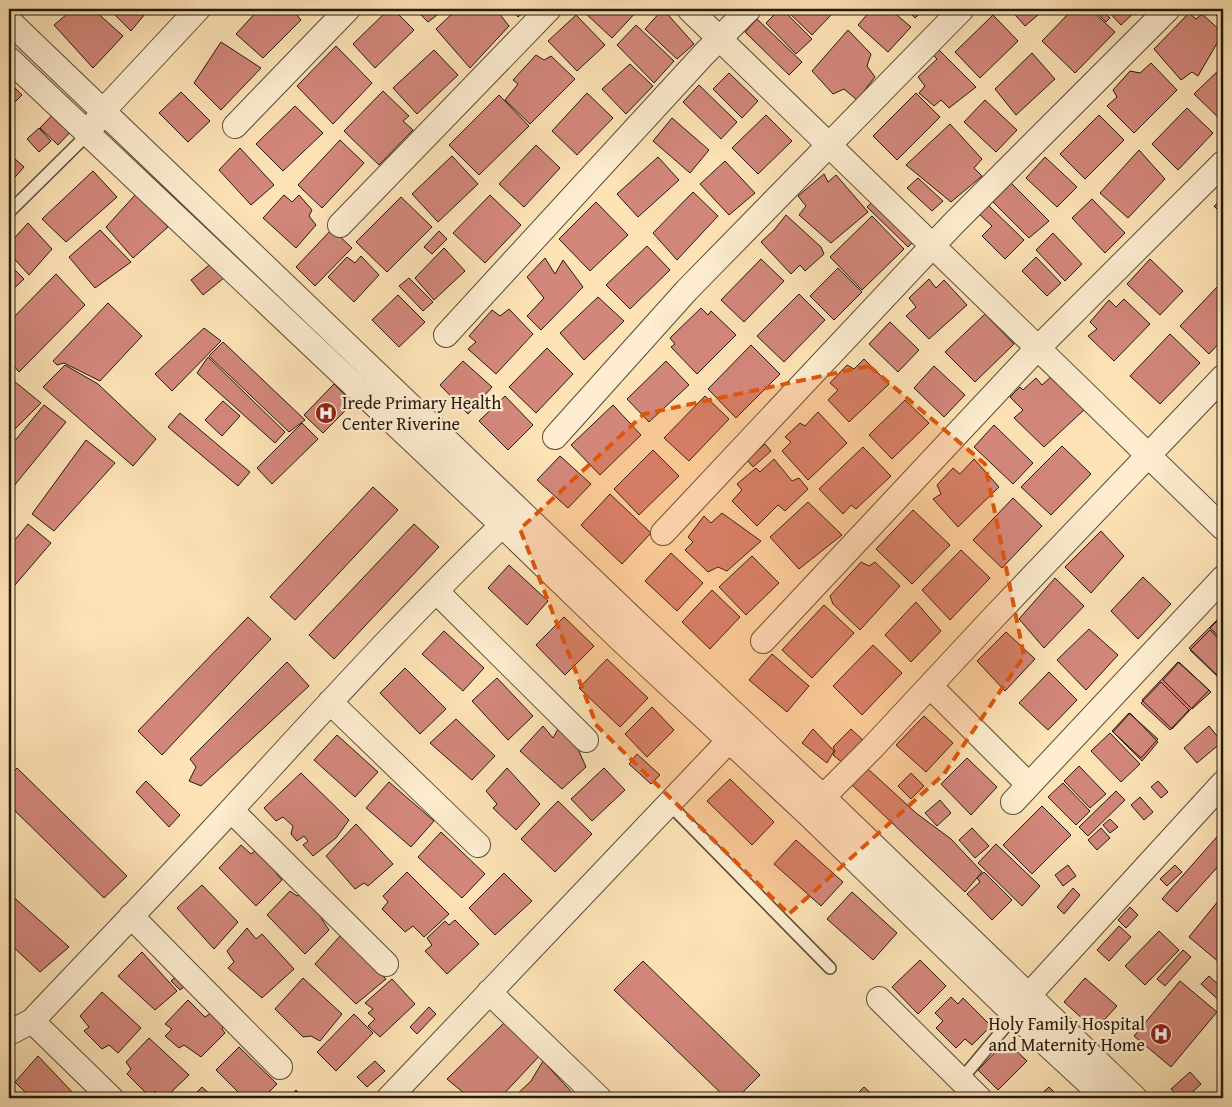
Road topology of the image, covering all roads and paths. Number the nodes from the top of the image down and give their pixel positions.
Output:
1 (198, 9) edge
2 (348, 9) edge
3 (549, 9) edge
4 (689, 9) edge
5 (749, 9) edge
6 (962, 9) edge
7 (1168, 9) edge
8 (9, 21) edge
9 (719, 38) junction
10 (9, 59) edge
11 (103, 111) junction
12 (235, 126) dead end
13 (87, 135) junction
14 (829, 144) junction
15 (1223, 163) edge
16 (9, 212) edge
17 (340, 225) dead end
18 (933, 246) junction
19 (446, 335) dead end
20 (1038, 348) junction
21 (1223, 377) edge
22 (555, 437) dead end
23 (1149, 455) junction
24 (511, 517) junction
25 (1223, 528) edge
26 (663, 533) dead end
27 (1223, 578) edge
28 (436, 591) junction
29 (637, 623) junction
30 (621, 640) junction
31 (764, 641) dead end
32 (930, 686) junction
33 (330, 702) junction
34 (744, 724) junction
35 (586, 740) dead end
36 (728, 742) junction
37 (1223, 783) edge
38 (823, 798) junction
39 (669, 804) junction
40 (231, 810) junction
41 (478, 845) dead end
42 (130, 916) junction
43 (386, 964) dead end
44 (830, 968) dead end
45 (489, 992) junction
46 (879, 998) dead end
47 (1021, 1005) junction
48 (32, 1021) junction
49 (9, 1033) edge
50 (1052, 1034) junction
51 (280, 1066) dead end
52 (960, 1081) junction
53 (111, 1098) edge
54 (389, 1098) edge
55 (599, 1098) edge
56 (979, 1098) edge
57 (1105, 1098) edge
58 (1136, 1098) edge

1 - 11 street
2 - 12 street
3 - 17 street
4 - 9 street
5 - 9 street
6 - 14 street
7 - 18 street
8 - 11 street
9 - 14 street
9 - 19 street
10 - 13 street
11 - 13 street
11 - 24 street
13 - 16 lane
13 - 24 street
14 - 18 street
14 - 22 street
15 - 20 street
18 - 20 street
18 - 26 street
20 - 23 street
20 - 31 street
21 - 23 street
23 - 25 street
23 - 32 street
24 - 28 street
24 - 29 street
24 - 30 street
27 - 32 street
28 - 33 street
28 - 35 street
29 - 30 street
29 - 34 street
30 - 36 street
32 - 38 street
33 - 40 street
33 - 41 street
34 - 36 street
34 - 38 street
36 - 39 street
36 - 47 street
37 - 47 street
38 - 47 street
39 - 44 lane
39 - 45 street
40 - 42 street
40 - 43 street
42 - 48 street
42 - 51 street
45 - 54 street
45 - 55 street
46 - 52 street
47 - 50 street
47 - 52 lane
48 - 49 street
48 - 53 street
50 - 57 street
50 - 58 street
52 - 56 street

